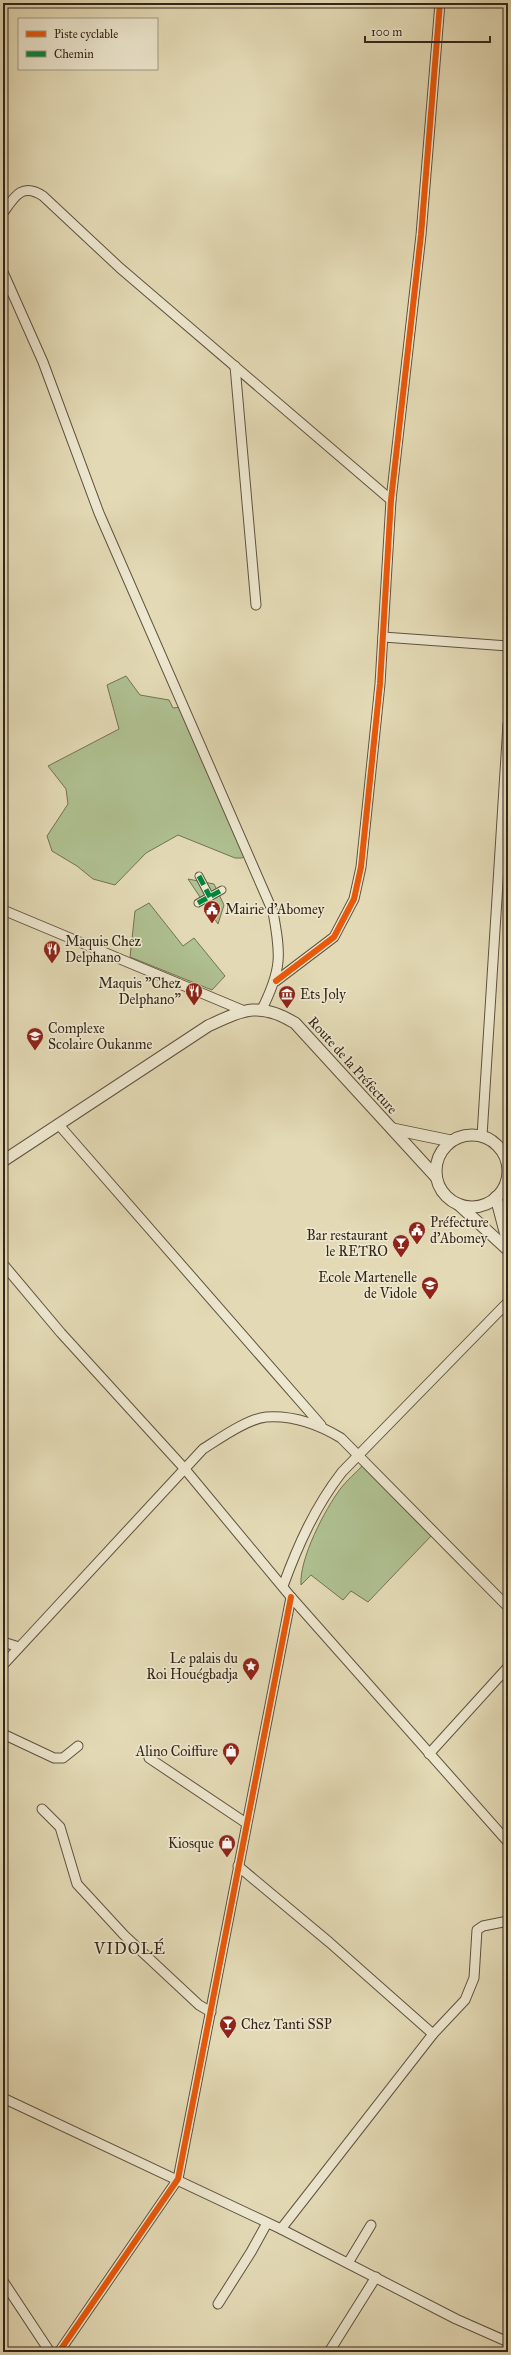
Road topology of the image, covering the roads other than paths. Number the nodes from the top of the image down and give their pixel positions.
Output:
1 (440, 3) edge
2 (3, 213) edge
3 (3, 272) edge
4 (235, 366) junction
5 (391, 500) junction
6 (256, 605) dead end
7 (382, 637) junction
8 (508, 646) edge
9 (508, 724) edge
10 (506, 774) edge
11 (199, 876) dead end
12 (222, 890) dead end
13 (210, 897) junction
14 (198, 904) dead end
15 (3, 910) edge
16 (276, 982) junction
17 (262, 1009) junction
18 (242, 1010) junction
19 (58, 1125) junction
20 (392, 1129) junction
21 (482, 1136) junction
22 (450, 1141) junction
23 (3, 1161) edge
24 (508, 1164) edge
25 (436, 1177) junction
26 (496, 1197) junction
27 (457, 1204) junction
28 (508, 1243) edge
29 (508, 1250) edge
30 (3, 1264) edge
31 (508, 1302) edge
32 (321, 1426) junction
33 (359, 1454) junction
34 (184, 1468) junction
35 (283, 1586) junction
36 (291, 1597) junction
37 (508, 1607) edge
38 (3, 1642) edge
39 (19, 1647) junction
40 (3, 1665) edge
41 (508, 1666) edge
42 (3, 1734) edge
43 (78, 1746) dead end
44 (429, 1754) junction
45 (149, 1758) dead end
46 (42, 1809) dead end
47 (246, 1823) junction
48 (508, 1842) edge
49 (238, 1866) junction
50 (508, 1921) edge
51 (211, 2012) junction
52 (433, 2034) junction
53 (3, 2098) edge
54 (178, 2179) junction
55 (267, 2222) junction
56 (371, 2225) dead end
57 (282, 2229) junction
58 (348, 2263) junction
59 (376, 2277) junction
60 (3, 2281) edge
61 (218, 2304) dead end
62 (508, 2342) edge
63 (50, 2352) edge
64 (59, 2352) edge
65 (329, 2352) edge

1 - 5 street
2 - 4 street
3 - 16 street
4 - 5 street
4 - 6 street
5 - 7 street
7 - 8 street
7 - 16 street
9 - 10 street
10 - 21 street
11 - 13 street
12 - 13 street
13 - 14 street
15 - 18 street
16 - 17 street
17 - 18 street, Route de la Préfecture
17 - 20 street, Route de la Préfecture
18 - 19 street, Route de la Préfecture
19 - 23 street, Route de la Préfecture
19 - 32 street
20 - 22 street, Route de la Préfecture
20 - 25 street, Route de la Préfecture
21 - 22 street
21 - 24 street
22 - 25 street
24 - 26 street
25 - 27 street
26 - 27 street
26 - 28 street
27 - 29 street
30 - 34 street
31 - 33 street
32 - 33 street
32 - 34 street
33 - 35 street
33 - 37 street
34 - 35 street
34 - 39 street
35 - 36 street
36 - 44 street
36 - 47 street
38 - 39 street
39 - 40 street
41 - 44 street
42 - 43 street
44 - 48 street
45 - 47 street
46 - 51 street
47 - 49 street
49 - 51 street
49 - 52 street
50 - 52 street
51 - 54 street
52 - 57 street
53 - 54 street
54 - 55 street
54 - 64 street
55 - 57 street
55 - 61 street
56 - 58 street
57 - 58 street
58 - 59 street
59 - 62 street
59 - 65 street
60 - 63 street

